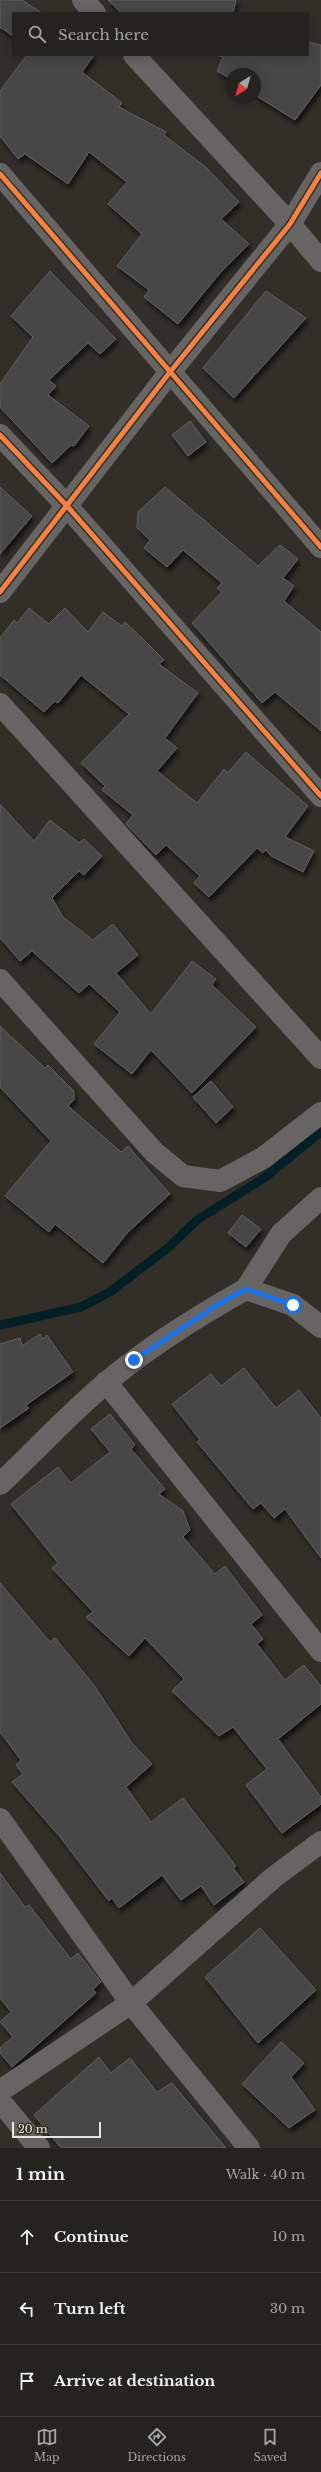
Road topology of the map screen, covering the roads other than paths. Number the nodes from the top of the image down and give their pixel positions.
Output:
1 (83, 0) edge
2 (94, 12) edge
3 (135, 56) edge
4 (321, 173) edge
5 (0, 174) edge
6 (290, 224) junction
7 (321, 261) edge
8 (170, 372) junction
9 (0, 435) edge
10 (68, 507) junction
11 (321, 547) edge
12 (0, 592) edge
13 (0, 704) edge
14 (321, 796) edge
15 (0, 980) edge
16 (321, 1058) edge
17 (321, 1113) edge
18 (321, 1198) edge
19 (246, 1289) junction
20 (321, 1327) edge
21 (106, 1382) junction
22 (0, 1484) edge
23 (321, 1651) edge
24 (0, 1819) edge
25 (321, 1842) edge
26 (131, 2003) junction
27 (0, 2091) edge
28 (0, 2101) edge
29 (39, 2148) edge
30 (249, 2148) edge

1 - 2 street
3 - 6 street
4 - 6 street
5 - 8 street
6 - 7 street
6 - 8 street
8 - 10 street
8 - 11 street
9 - 10 street
10 - 12 street
10 - 14 street
13 - 16 street
15 - 17 street
18 - 19 street
19 - 20 street
19 - 21 street
21 - 22 street
21 - 23 street
24 - 26 street
25 - 26 street
26 - 27 street
26 - 30 street
28 - 29 street

